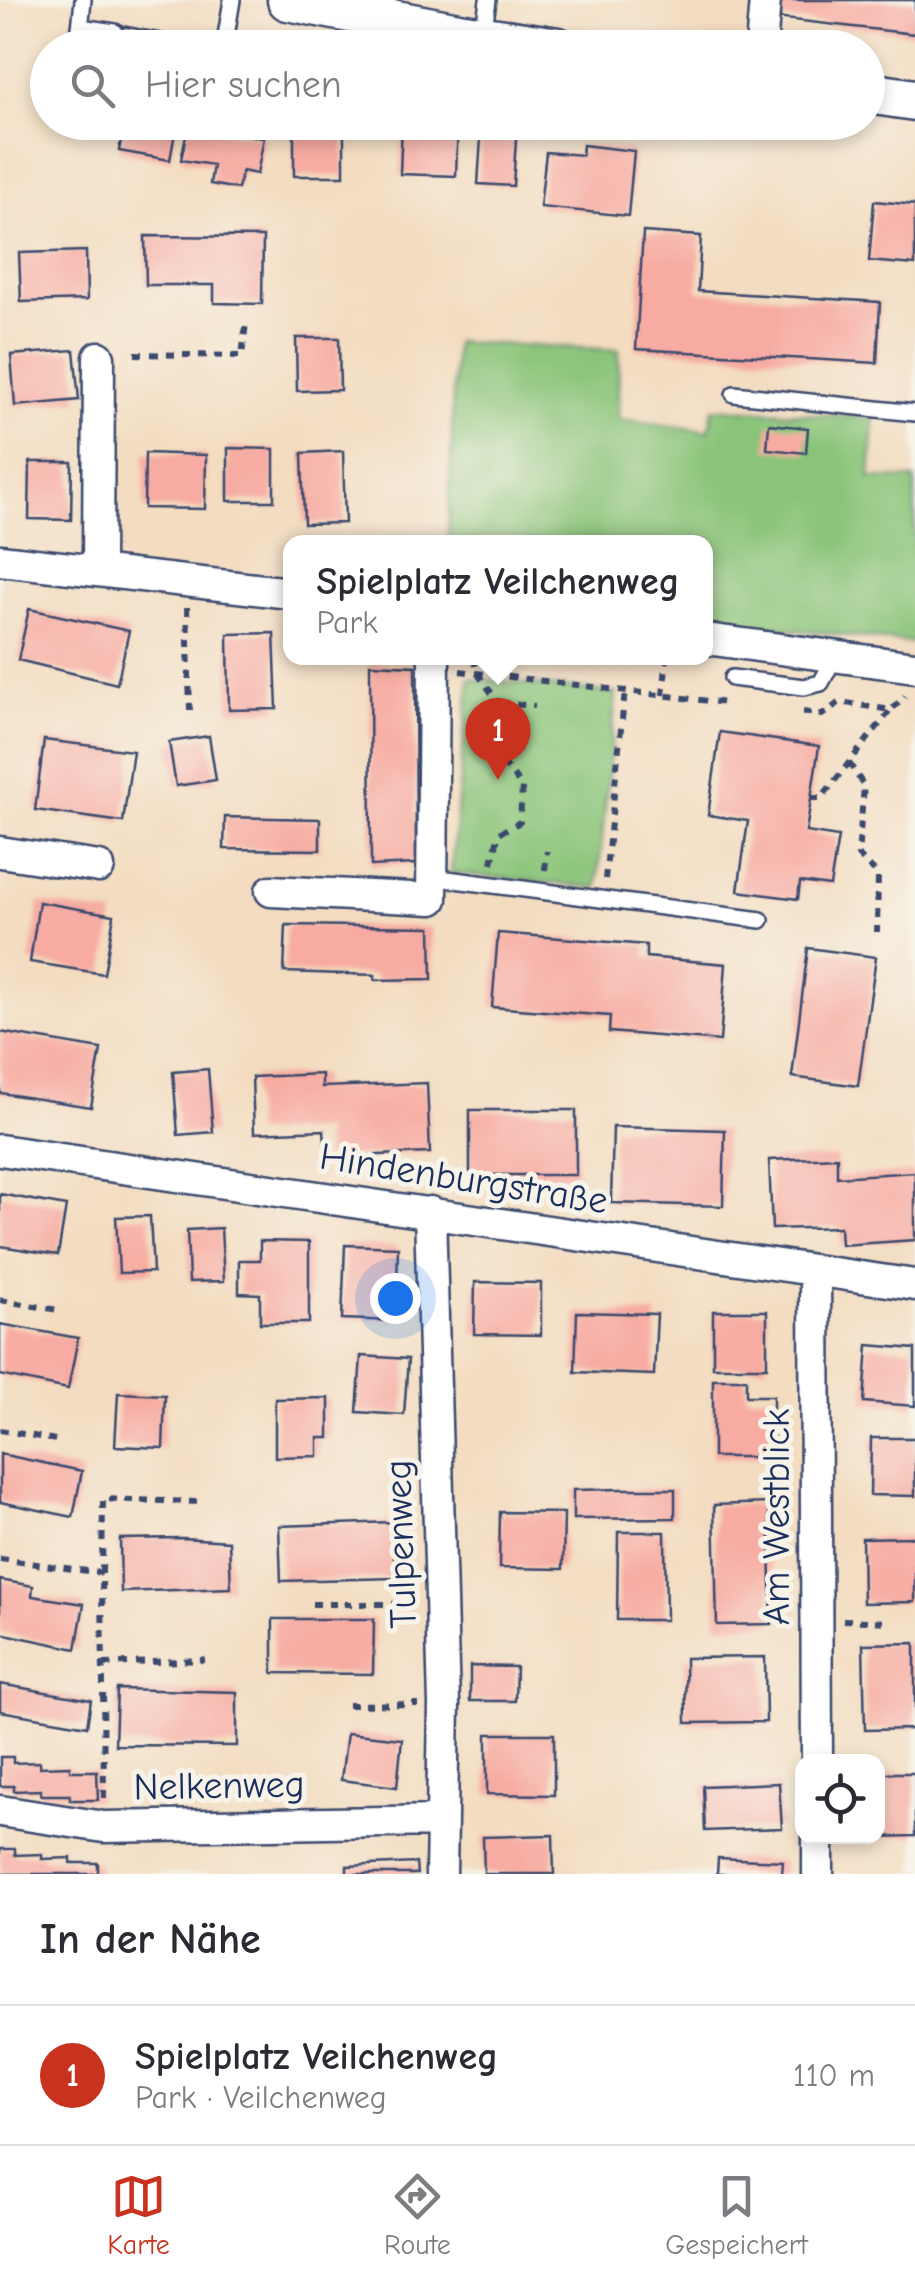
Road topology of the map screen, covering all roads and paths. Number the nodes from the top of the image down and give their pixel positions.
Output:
1 (83, 0) edge
2 (232, 0) edge
3 (288, 0) edge
4 (765, 0) edge
5 (486, 18) edge
6 (80, 26) junction
7 (80, 30) edge
8 (103, 30) edge
9 (227, 30) edge
10 (515, 30) edge
11 (762, 30) edge
12 (885, 96) edge
13 (915, 100) edge
14 (246, 323) dead end
15 (135, 354) dead end
16 (99, 356) dead end
17 (734, 394) dead end
18 (915, 413) edge
19 (0, 560) edge
20 (98, 571) junction
21 (186, 581) junction
22 (283, 592) edge
23 (713, 641) edge
24 (834, 656) junction
25 (434, 665) edge
26 (446, 665) edge
27 (476, 665) edge
28 (667, 665) edge
29 (478, 673) junction
30 (732, 678) dead end
31 (914, 678) edge
32 (625, 691) junction
33 (663, 696) junction
34 (499, 702) junction
35 (742, 705) dead end
36 (535, 706) dead end
37 (190, 710) dead end
38 (891, 710) junction
39 (802, 712) dead end
40 (850, 763) junction
41 (811, 798) dead end
42 (0, 852) edge
43 (98, 868) dead end
44 (432, 877) junction
45 (487, 884) junction
46 (271, 891) dead end
47 (603, 900) junction
48 (761, 920) dead end
49 (877, 932) dead end
50 (0, 1150) edge
51 (430, 1212) junction
52 (815, 1273) junction
53 (915, 1285) edge
54 (0, 1300) edge
55 (58, 1310) dead end
56 (0, 1430) edge
57 (56, 1440) dead end
58 (201, 1502) dead end
59 (0, 1559) edge
60 (102, 1573) junction
61 (312, 1604) dead end
62 (441, 1604) junction
63 (817, 1619) junction
64 (890, 1622) dead end
65 (205, 1660) dead end
66 (104, 1664) junction
67 (444, 1704) junction
68 (348, 1705) dead end
69 (817, 1754) edge
70 (0, 1812) edge
71 (441, 1821) junction
72 (104, 1827) junction
73 (818, 1844) edge
74 (441, 1874) edge
75 (818, 1874) edge

1 - 6 lane
2 - 9 lane
3 - 5 main road
4 - 11 street
5 - 10 main road
6 - 7 lane
6 - 8 lane
12 - 13 main road
14 - 15 path
16 - 20 street
17 - 18 lane
19 - 20 street
20 - 21 street
21 - 22 street
21 - 37 path
23 - 24 street
24 - 30 lane
24 - 31 street
25 - 44 street
26 - 29 path
27 - 29 path
28 - 33 path
29 - 32 path
29 - 34 path
31 - 38 path
32 - 33 path
32 - 47 path
33 - 35 path
34 - 36 path
34 - 45 path
38 - 39 path
38 - 40 path
40 - 41 path
40 - 49 path
42 - 43 street
44 - 45 lane
44 - 46 street
45 - 47 lane
47 - 48 lane
50 - 51 street, Hindenburgstraße
51 - 52 street, Hindenburgstraße
51 - 62 street, Tulpenweg
52 - 53 street, Hindenburgstraße
52 - 63 street, Am Westblick
54 - 55 path
56 - 57 path
58 - 60 path
59 - 60 path
60 - 66 path
61 - 62 path
62 - 67 street, Tulpenweg
63 - 64 path
63 - 69 street, Am Westblick
65 - 66 path
66 - 72 path
67 - 68 path
67 - 71 street, Tulpenweg
70 - 72 street, Nelkenweg
71 - 72 street, Nelkenweg
71 - 74 street, Tulpenweg
73 - 75 street

